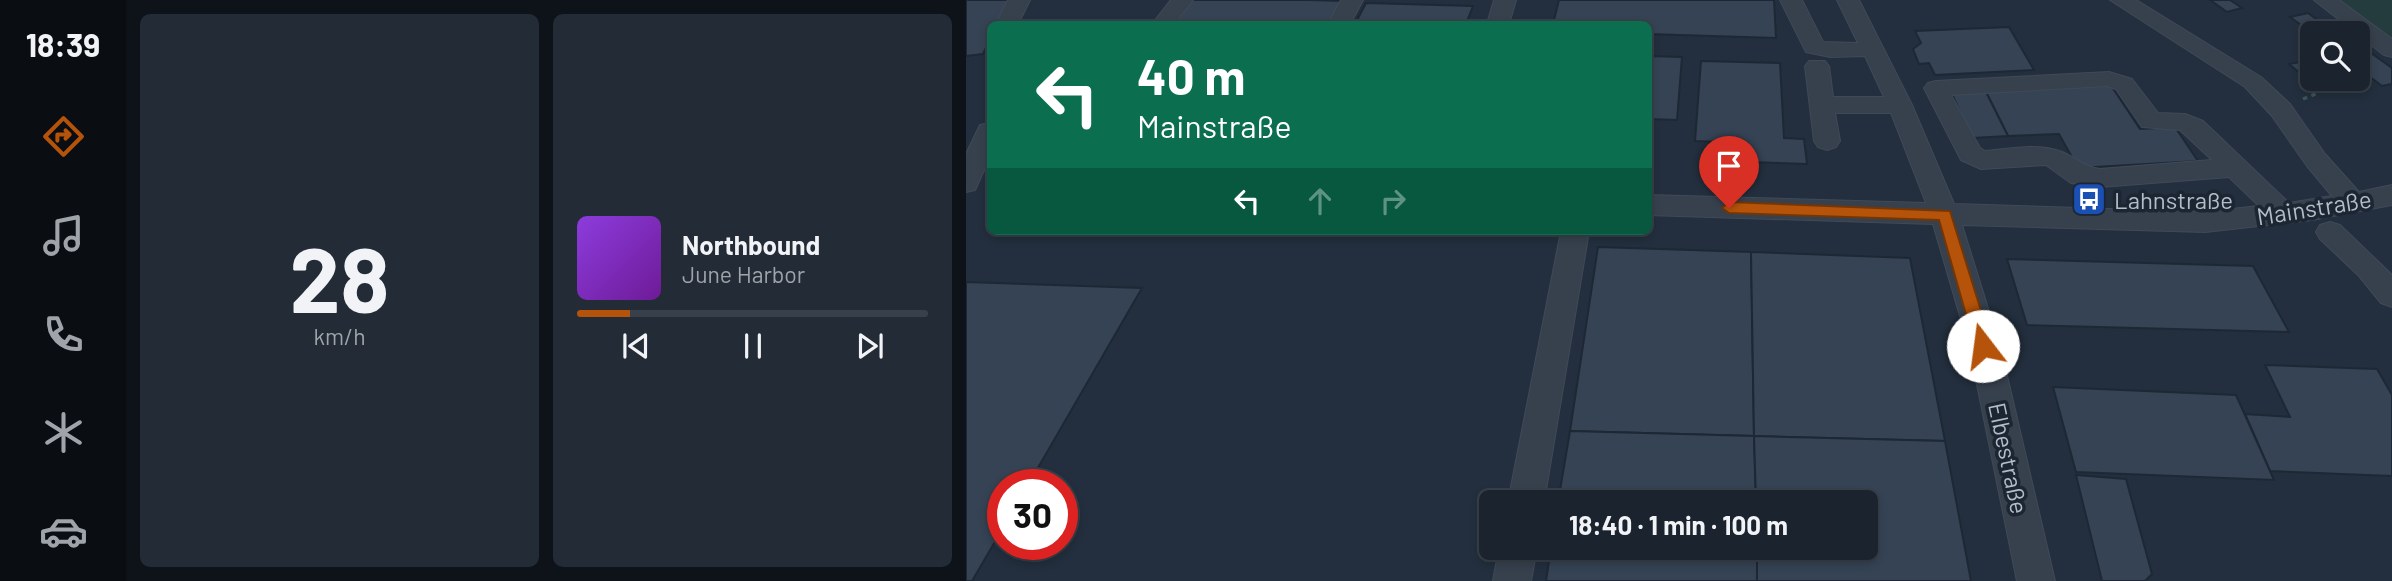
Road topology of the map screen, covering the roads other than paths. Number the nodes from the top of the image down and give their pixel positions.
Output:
1 (1019, 0) edge
2 (1182, 0) edge
3 (1352, 0) edge
4 (1506, 0) edge
5 (1791, 0) edge
6 (1848, 0) edge
7 (2122, 0) edge
8 (2157, 0) edge
9 (2325, 0) edge
10 (1008, 21) edge
11 (1165, 21) edge
12 (1341, 21) edge
13 (1499, 21) edge
14 (2181, 37) junction
15 (1874, 49) junction
16 (2392, 50) edge
17 (1817, 66) dead end
18 (1936, 88) junction
19 (1896, 97) junction
20 (1822, 104) junction
21 (987, 136) edge
22 (1827, 141) dead end
23 (2236, 167) junction
24 (2165, 173) junction
25 (966, 186) edge
26 (987, 187) edge
27 (2392, 195) edge
28 (2353, 203) junction
29 (1652, 205) edge
30 (2284, 214) junction
31 (1944, 215) junction
32 (2193, 221) junction
33 (2330, 232) dead end
34 (1574, 235) edge
35 (2392, 295) edge
36 (1528, 490) edge
37 (1516, 560) edge
38 (1512, 581) edge
39 (2036, 581) edge

1 - 10 street
2 - 11 street
3 - 12 street
4 - 13 street
5 - 15 street
6 - 15 street
7 - 14 street
8 - 14 street
9 - 16 street
14 - 28 street
15 - 19 street
17 - 20 street
18 - 19 street
18 - 23 street
18 - 24 street
19 - 20 street
19 - 31 street
20 - 22 street
21 - 25 street
23 - 24 street
23 - 30 street
24 - 32 street
25 - 26 street
27 - 28 street, Mainstraße
28 - 30 street, Mainstraße
29 - 31 street, Mainstraße
30 - 32 street, Mainstraße
31 - 32 street, Mainstraße
31 - 39 street, Elbestraße
33 - 35 street
34 - 36 street
37 - 38 street

